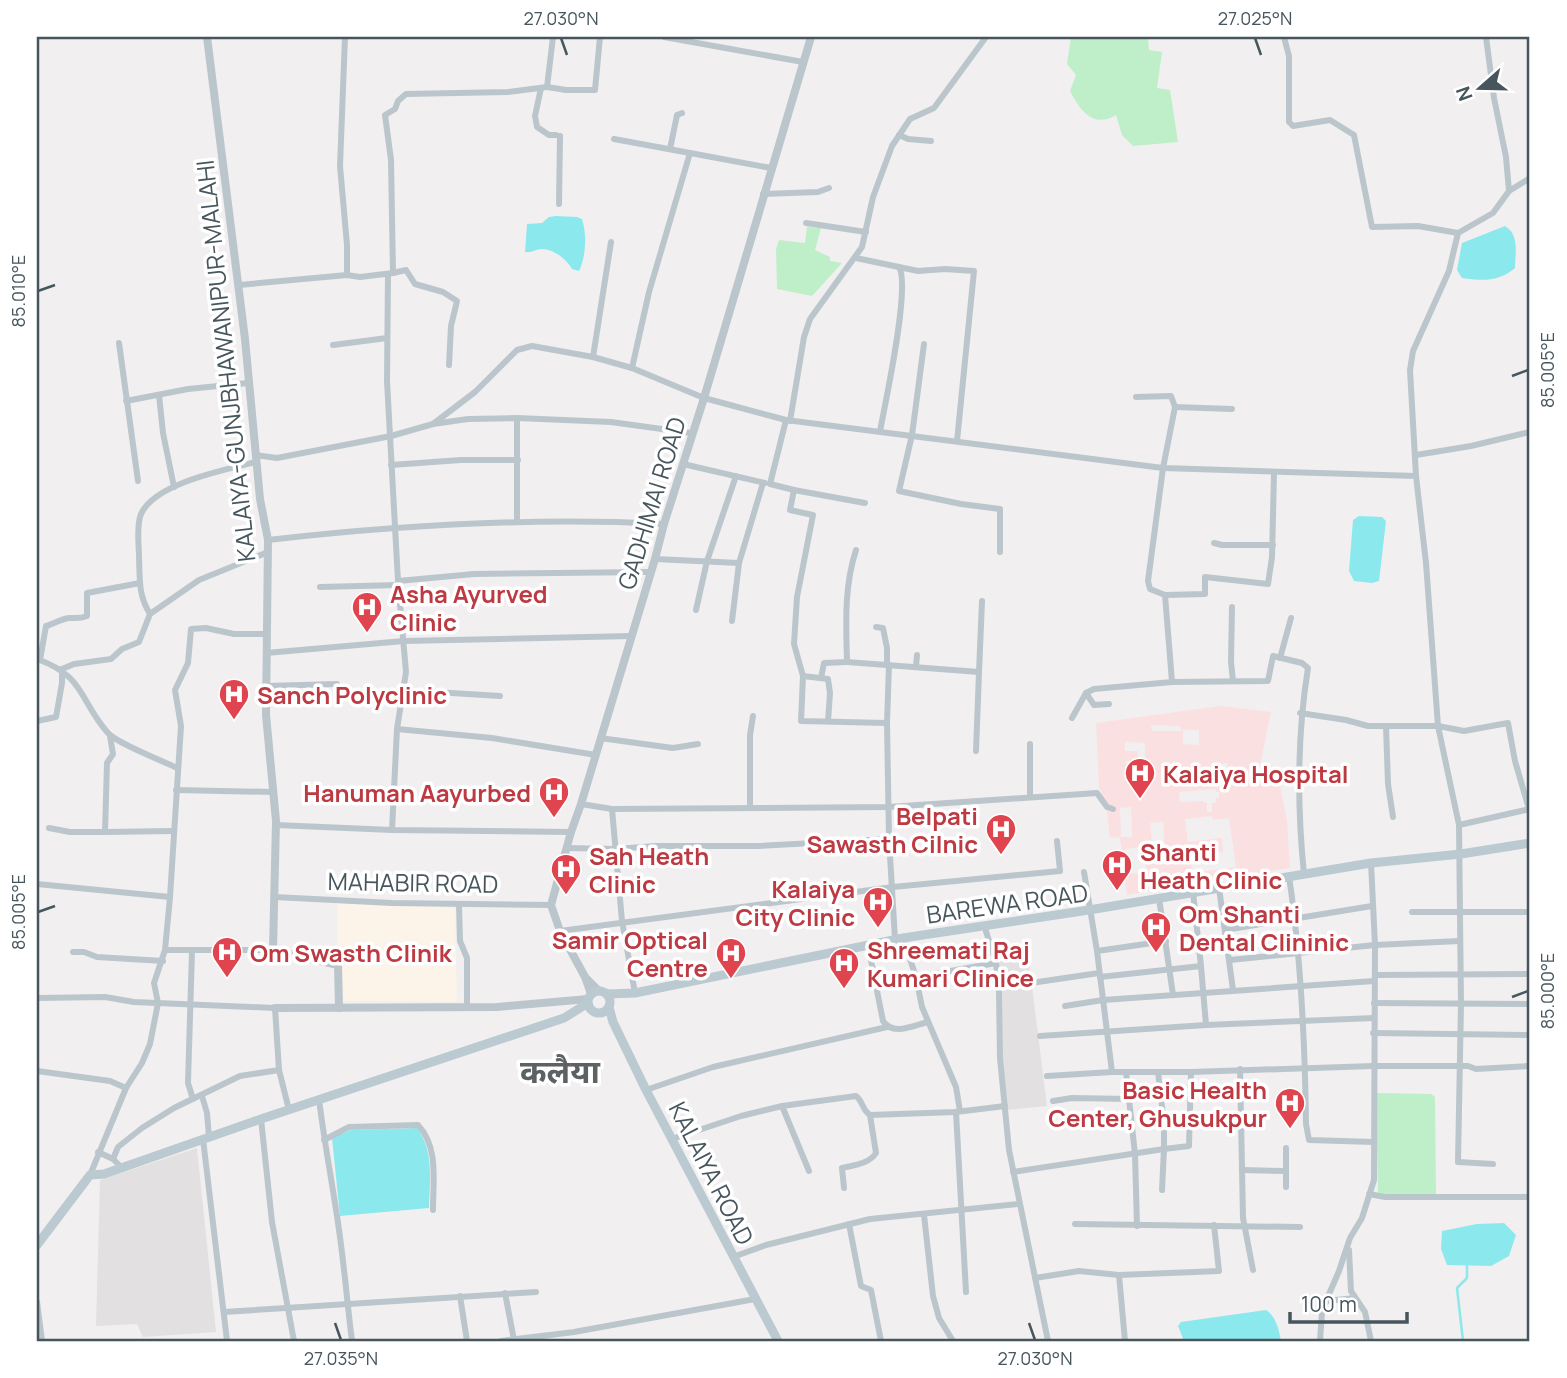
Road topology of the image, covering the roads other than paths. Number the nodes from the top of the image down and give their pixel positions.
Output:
1 (207, 37) edge
2 (345, 37) edge
3 (553, 37) edge
4 (600, 37) edge
5 (664, 37) edge
6 (811, 37) edge
7 (986, 37) edge
8 (1284, 37) edge
9 (1486, 37) edge
10 (803, 62) junction
11 (544, 87) junction
12 (682, 114) dead end
13 (899, 135) junction
14 (614, 139) dead end
15 (931, 141) dead end
16 (670, 149) junction
17 (690, 153) junction
18 (771, 168) junction
19 (1530, 178) edge
20 (829, 188) dead end
21 (1509, 191) junction
22 (763, 194) junction
23 (559, 204) dead end
24 (806, 223) dead end
25 (866, 232) junction
26 (1458, 233) junction
27 (611, 242) dead end
28 (856, 258) junction
29 (899, 267) junction
30 (390, 274) junction
31 (347, 275) junction
32 (239, 285) junction
33 (387, 338) junction
34 (119, 343) dead end
35 (924, 344) dead end
36 (333, 345) dead end
37 (593, 357) junction
38 (449, 365) dead end
39 (632, 369) junction
40 (247, 383) junction
41 (159, 395) junction
42 (1136, 397) dead end
43 (704, 398) junction
44 (126, 401) junction
45 (1175, 407) junction
46 (1232, 409) dead end
47 (517, 418) junction
48 (788, 420) junction
49 (433, 424) junction
50 (880, 431) junction
51 (691, 432) junction
52 (1530, 432) edge
53 (912, 435) junction
54 (391, 436) junction
55 (957, 441) junction
56 (1416, 454) junction
57 (256, 459) junction
58 (518, 460) junction
59 (683, 464) junction
60 (391, 465) junction
61 (1163, 468) junction
62 (1274, 473) junction
63 (1416, 476) junction
64 (736, 477) junction
65 (138, 481) dead end
66 (767, 483) junction
67 (174, 487) junction
68 (794, 490) junction
69 (865, 503) dead end
70 (517, 521) junction
71 (664, 524) junction
72 (395, 527) junction
73 (268, 540) junction
74 (1214, 543) dead end
75 (1273, 545) junction
76 (856, 550) dead end
77 (268, 552) junction
78 (1000, 552) dead end
79 (655, 559) junction
80 (707, 561) junction
81 (739, 563) junction
82 (651, 572) junction
83 (140, 583) junction
84 (398, 583) junction
85 (320, 587) dead end
86 (1165, 595) junction
87 (982, 601) dead end
88 (1232, 607) dead end
89 (696, 610) dead end
90 (150, 614) junction
91 (1291, 618) dead end
92 (732, 621) dead end
93 (876, 627) dead end
94 (266, 634) junction
95 (631, 636) junction
96 (404, 641) junction
97 (266, 653) junction
98 (917, 654) dead end
99 (1280, 658) junction
100 (38, 660) edge
101 (848, 662) junction
102 (888, 665) junction
103 (916, 667) junction
104 (62, 669) junction
105 (979, 672) junction
106 (803, 676) junction
107 (821, 678) junction
108 (1233, 681) junction
109 (1172, 682) junction
110 (337, 684) dead end
111 (266, 686) junction
112 (403, 690) junction
113 (1086, 693) junction
114 (500, 696) dead end
115 (1109, 704) dead end
116 (1300, 713) junction
117 (752, 716) dead end
118 (1072, 718) dead end
119 (828, 720) junction
120 (37, 721) edge
121 (887, 723) junction
122 (1385, 726) junction
123 (1438, 726) junction
124 (397, 729) junction
125 (109, 735) junction
126 (600, 738) junction
127 (698, 744) dead end
128 (1030, 744) dead end
129 (976, 751) dead end
130 (596, 755) junction
131 (177, 768) junction
132 (176, 790) junction
133 (273, 792) junction
134 (1030, 797) junction
135 (581, 804) junction
136 (750, 807) junction
137 (888, 807) junction
138 (612, 809) junction
139 (1113, 809) dead end
140 (1530, 809) edge
141 (1393, 817) dead end
142 (276, 825) junction
143 (1459, 825) junction
144 (49, 828) dead end
145 (392, 830) junction
146 (173, 831) junction
147 (105, 832) junction
148 (571, 832) junction
149 (889, 839) junction
150 (1057, 841) dead end
151 (1530, 843) edge
152 (566, 848) junction
153 (616, 849) junction
154 (1461, 854) junction
155 (1371, 863) junction
156 (1084, 872) dead end
157 (1304, 874) junction
158 (1289, 876) junction
159 (37, 884) edge
160 (893, 887) junction
161 (1219, 888) junction
162 (1193, 892) junction
163 (170, 897) junction
164 (275, 897) junction
165 (1159, 898) junction
166 (459, 904) junction
167 (551, 905) junction
168 (1372, 906) junction
169 (1090, 910) junction
170 (1412, 912) dead end
171 (1460, 912) junction
172 (1530, 912) edge
173 (1295, 920) junction
174 (622, 922) junction
175 (984, 925) junction
176 (1225, 930) junction
177 (560, 931) junction
178 (900, 938) junction
179 (1166, 941) junction
180 (1460, 941) junction
181 (869, 945) junction
182 (1375, 945) junction
183 (165, 950) junction
184 (273, 950) junction
185 (192, 951) junction
186 (1097, 951) junction
187 (73, 952) dead end
188 (1297, 952) junction
189 (1230, 960) junction
190 (163, 961) junction
191 (996, 964) junction
192 (1201, 966) junction
193 (1171, 970) junction
194 (1530, 974) edge
195 (1099, 975) junction
196 (1460, 975) junction
197 (916, 977) junction
198 (1375, 978) junction
199 (1031, 983) dead end
200 (1299, 986) junction
201 (1233, 990) junction
202 (635, 993) junction
203 (1203, 993) junction
204 (1173, 995) junction
205 (37, 998) edge
206 (597, 998) junction
207 (1102, 1000) junction
208 (158, 1003) junction
209 (1374, 1003) junction
210 (191, 1004) junction
211 (1461, 1004) junction
212 (1530, 1004) edge
213 (1065, 1006) dead end
214 (467, 1007) junction
215 (275, 1008) junction
216 (339, 1008) junction
217 (607, 1009) junction
218 (1374, 1018) junction
219 (1303, 1020) junction
220 (928, 1022) junction
221 (1206, 1026) junction
222 (887, 1027) junction
223 (1107, 1032) junction
224 (1374, 1033) junction
225 (1460, 1035) junction
226 (1530, 1035) edge
227 (1040, 1036) dead end
228 (1373, 1066) junction
229 (1460, 1066) junction
230 (1530, 1066) edge
231 (1240, 1069) junction
232 (1305, 1069) junction
233 (279, 1070) junction
234 (37, 1071) edge
235 (1112, 1072) junction
236 (1126, 1072) junction
237 (1158, 1072) junction
238 (1191, 1072) junction
239 (1047, 1076) dead end
240 (126, 1088) junction
241 (646, 1090) junction
242 (202, 1096) junction
243 (193, 1099) junction
244 (319, 1099) junction
245 (1131, 1099) junction
246 (1053, 1101) dead end
247 (782, 1106) junction
248 (1004, 1106) junction
249 (289, 1110) junction
250 (958, 1111) junction
251 (870, 1115) junction
252 (261, 1119) junction
253 (206, 1138) junction
254 (672, 1139) junction
255 (324, 1140) junction
256 (1374, 1142) junction
257 (1286, 1148) dead end
258 (1164, 1149) junction
259 (98, 1152) junction
260 (1135, 1154) junction
261 (113, 1159) junction
262 (1493, 1164) dead end
263 (121, 1167) junction
264 (809, 1171) dead end
265 (1242, 1171) junction
266 (1286, 1171) junction
267 (1013, 1172) junction
268 (90, 1175) junction
269 (1286, 1187) dead end
270 (844, 1188) dead end
271 (1162, 1190) dead end
272 (1369, 1195) junction
273 (1530, 1197) edge
274 (1019, 1204) junction
275 (433, 1210) dead end
276 (961, 1211) junction
277 (923, 1215) junction
278 (849, 1224) junction
279 (1075, 1224) dead end
280 (1214, 1225) junction
281 (1137, 1226) junction
282 (1245, 1226) junction
283 (1300, 1227) dead end
284 (37, 1245) edge
285 (1349, 1246) junction
286 (733, 1257) junction
287 (1253, 1270) dead end
288 (1119, 1275) junction
289 (1035, 1278) junction
290 (536, 1292) dead end
291 (505, 1293) junction
292 (966, 1293) dead end
293 (460, 1296) junction
294 (1354, 1298) junction
295 (755, 1300) junction
296 (1326, 1301) junction
297 (37, 1302) edge
298 (347, 1304) junction
299 (288, 1308) junction
300 (224, 1312) junction
301 (43, 1341) edge
302 (227, 1341) edge
303 (294, 1341) edge
304 (352, 1341) edge
305 (467, 1341) edge
306 (501, 1341) edge
307 (516, 1341) edge
308 (778, 1341) edge
309 (881, 1341) edge
310 (953, 1341) edge
311 (1048, 1341) edge
312 (1125, 1341) edge
313 (1320, 1341) edge
314 (1371, 1341) edge

1 - 32 street, KALAIYA-GUNJBHAWANIPUR-MALAHI
2 - 31 street
3 - 11 street
4 - 11 street
5 - 10 street
6 - 10 street, GADHIMAI ROAD
7 - 13 street
8 - 26 street
9 - 21 street
10 - 18 street, GADHIMAI ROAD
11 - 23 street
11 - 30 street
12 - 16 street
13 - 15 street
13 - 25 street
14 - 16 street
16 - 17 street
17 - 18 street
17 - 39 street
18 - 22 street, GADHIMAI ROAD
19 - 21 street
20 - 22 street
21 - 26 street
22 - 43 street, GADHIMAI ROAD
24 - 25 street
25 - 28 street
26 - 56 street
27 - 37 street
28 - 29 street
28 - 48 street
29 - 50 street
29 - 55 street
30 - 31 street
30 - 33 street
30 - 38 street
31 - 32 street
32 - 40 street, KALAIYA-GUNJBHAWANIPUR-MALAHI
33 - 36 street
33 - 54 street
34 - 44 street
35 - 53 street
37 - 39 street
37 - 49 street
39 - 43 street
40 - 41 street
40 - 57 street, KALAIYA-GUNJBHAWANIPUR-MALAHI
41 - 44 street
41 - 67 street
42 - 45 street
43 - 48 street
43 - 51 street, GADHIMAI ROAD
44 - 65 street
45 - 46 street
45 - 61 street
47 - 49 street
47 - 51 street
47 - 58 street
48 - 50 street
48 - 66 street
49 - 54 street
50 - 53 street
51 - 59 street, GADHIMAI ROAD
52 - 56 street
53 - 55 street
53 - 78 street
54 - 57 street
54 - 60 street
55 - 61 street
56 - 63 street
57 - 67 street
57 - 73 street, KALAIYA-GUNJBHAWANIPUR-MALAHI
58 - 60 street
58 - 70 street
59 - 64 street
59 - 71 street, GADHIMAI ROAD
60 - 72 street
61 - 62 street
61 - 86 street
62 - 63 street
62 - 75 street
63 - 123 street
64 - 66 street
64 - 80 street
66 - 68 street
66 - 81 street
67 - 83 street
68 - 69 street
68 - 106 street
70 - 71 street
70 - 72 street
71 - 79 street, GADHIMAI ROAD
72 - 73 street
72 - 84 street
73 - 77 street, KALAIYA-GUNJBHAWANIPUR-MALAHI
74 - 75 street
75 - 86 street
76 - 101 street
77 - 90 street
77 - 94 street, KALAIYA-GUNJBHAWANIPUR-MALAHI
79 - 80 street
79 - 82 street, GADHIMAI ROAD
80 - 81 street
80 - 89 street
81 - 92 street
82 - 84 street
82 - 95 street, GADHIMAI ROAD
83 - 90 street
83 - 100 street
84 - 85 street
84 - 96 street
86 - 109 street
87 - 105 street
88 - 108 street
90 - 104 street
91 - 99 street
93 - 102 street
94 - 97 street, KALAIYA-GUNJBHAWANIPUR-MALAHI
94 - 131 street
95 - 96 street
95 - 126 street, GADHIMAI ROAD
96 - 97 street
96 - 112 street
97 - 111 street, KALAIYA-GUNJBHAWANIPUR-MALAHI
98 - 103 street
99 - 108 street
99 - 116 street
100 - 104 street
101 - 102 street
101 - 107 street
102 - 103 street
102 - 121 street
103 - 105 street
104 - 120 street
104 - 125 street
105 - 129 street
106 - 107 street
106 - 119 street
107 - 119 street
108 - 109 street
109 - 113 street
110 - 111 street
111 - 133 street, KALAIYA-GUNJBHAWANIPUR-MALAHI
112 - 114 street
112 - 124 street
113 - 115 street
113 - 118 street
116 - 122 street
116 - 157 street
117 - 136 street
119 - 121 street
121 - 137 street
122 - 123 street
122 - 141 street
123 - 140 street
123 - 143 street
124 - 130 street
124 - 145 street
125 - 131 street
125 - 147 street
126 - 127 street
126 - 130 street, GADHIMAI ROAD
128 - 134 street
130 - 135 street, GADHIMAI ROAD
131 - 132 street
132 - 133 street
132 - 146 street
133 - 142 street, KALAIYA-GUNJBHAWANIPUR-MALAHI
134 - 137 street
134 - 139 street
135 - 138 street
135 - 148 street, GADHIMAI ROAD
136 - 137 street
136 - 138 street
137 - 149 street
138 - 153 street
140 - 143 street
142 - 145 street
142 - 164 street, KALAIYA-GUNJBHAWANIPUR-MALAHI
143 - 154 street
144 - 147 street
145 - 148 street
146 - 147 street
146 - 163 street
148 - 152 street, GADHIMAI ROAD
149 - 153 street
149 - 160 street
150 - 160 street
151 - 154 main road, BAREWA ROAD
152 - 153 street
152 - 167 street, GADHIMAI ROAD
153 - 174 street
154 - 155 main road, BAREWA ROAD
154 - 171 street
155 - 157 main road, BAREWA ROAD
155 - 168 street
156 - 169 street
157 - 158 main road, BAREWA ROAD
158 - 161 main road, BAREWA ROAD
158 - 173 street
159 - 163 street
160 - 174 street
160 - 178 street
161 - 162 main road, BAREWA ROAD
161 - 176 street
162 - 165 main road, BAREWA ROAD
162 - 192 street
163 - 183 street
164 - 166 street, MAHABIR ROAD
164 - 184 street, KALAIYA-GUNJBHAWANIPUR-MALAHI
165 - 169 main road, BAREWA ROAD
165 - 179 street
166 - 167 street, MAHABIR ROAD
166 - 214 street
167 - 177 street
168 - 173 street
168 - 182 street
169 - 175 main road, BAREWA ROAD
169 - 186 street
170 - 171 street
171 - 172 street
171 - 180 street
173 - 176 street
173 - 188 street
174 - 177 street
174 - 202 street
175 - 178 main road, BAREWA ROAD
175 - 191 street
176 - 189 street
177 - 206 street
178 - 181 main road, BAREWA ROAD
178 - 197 street
179 - 186 street
179 - 193 street
180 - 182 street
180 - 196 street
181 - 202 main road, BAREWA ROAD
181 - 222 street
182 - 188 street
182 - 198 street
183 - 185 street
183 - 190 street
184 - 185 street
184 - 216 street
185 - 210 street
186 - 195 street
187 - 190 street
188 - 189 street
188 - 200 street
189 - 201 street
190 - 208 street
191 - 197 street
191 - 248 street
192 - 193 street
192 - 203 street
193 - 195 street
193 - 204 street
194 - 196 street
195 - 199 street
195 - 207 street
196 - 198 street
196 - 211 street
197 - 220 street
198 - 200 street
198 - 209 street
200 - 201 street
200 - 219 street
201 - 203 street
202 - 206 main road, BAREWA ROAD
203 - 204 street
203 - 221 street
204 - 207 street
205 - 208 street
206 - 214 street
206 - 217 main road
206 - 217 main road
206 - 244 main road, BAREWA ROAD
207 - 213 street
207 - 223 street
208 - 210 street
208 - 240 street
209 - 211 street
209 - 218 street
210 - 215 street
210 - 243 street
211 - 212 street
211 - 225 street
214 - 216 street
215 - 216 street
215 - 233 street
217 - 241 main road, KALAIYA ROAD
218 - 219 street
218 - 224 street
219 - 221 street
219 - 232 street
220 - 222 street
220 - 250 street
221 - 223 street
222 - 241 street
223 - 227 street
223 - 235 street
224 - 225 street
224 - 228 street
225 - 226 street
225 - 229 street
228 - 229 street
228 - 232 street
228 - 256 street
229 - 230 street
229 - 262 street
231 - 232 street
231 - 238 street
231 - 265 street
232 - 256 street
233 - 242 street
233 - 249 street
234 - 240 street
235 - 236 street
235 - 239 street
236 - 237 street
236 - 245 street
237 - 238 street
237 - 258 street
238 - 258 street
240 - 259 street
241 - 254 main road, KALAIYA ROAD
242 - 243 street
242 - 253 street
243 - 261 street
244 - 249 main road
244 - 255 street
245 - 246 street
245 - 260 street
247 - 251 street
247 - 254 street
247 - 264 street
248 - 250 street
248 - 267 street
249 - 252 main road
250 - 251 street
250 - 276 street
251 - 270 street
252 - 253 main road
252 - 299 street
253 - 263 main road
253 - 300 street
254 - 286 main road, KALAIYA ROAD
255 - 275 street
255 - 298 street
256 - 272 street
257 - 266 street
258 - 260 street
258 - 271 street
259 - 261 street
259 - 268 street
260 - 267 street
260 - 281 street
261 - 263 street
263 - 268 main road
265 - 266 street
265 - 282 street
266 - 269 street
267 - 274 street
268 - 284 main road
272 - 273 street
272 - 285 street
274 - 276 street
274 - 289 street
276 - 277 street
276 - 292 street
277 - 278 street
277 - 310 street
278 - 286 street
278 - 309 street
279 - 281 street
280 - 281 street
280 - 282 street
280 - 288 street
282 - 283 street
282 - 287 street
285 - 294 street
285 - 296 street
286 - 295 main road, KALAIYA ROAD
288 - 289 street
288 - 312 street
289 - 311 street
290 - 291 street
291 - 293 street
291 - 307 street
293 - 298 street
293 - 305 street
294 - 296 street
294 - 314 street
295 - 307 street
295 - 308 main road, KALAIYA ROAD
296 - 313 street
297 - 301 street
298 - 299 street
298 - 304 street
299 - 300 street
299 - 303 street
300 - 302 street
306 - 307 street

